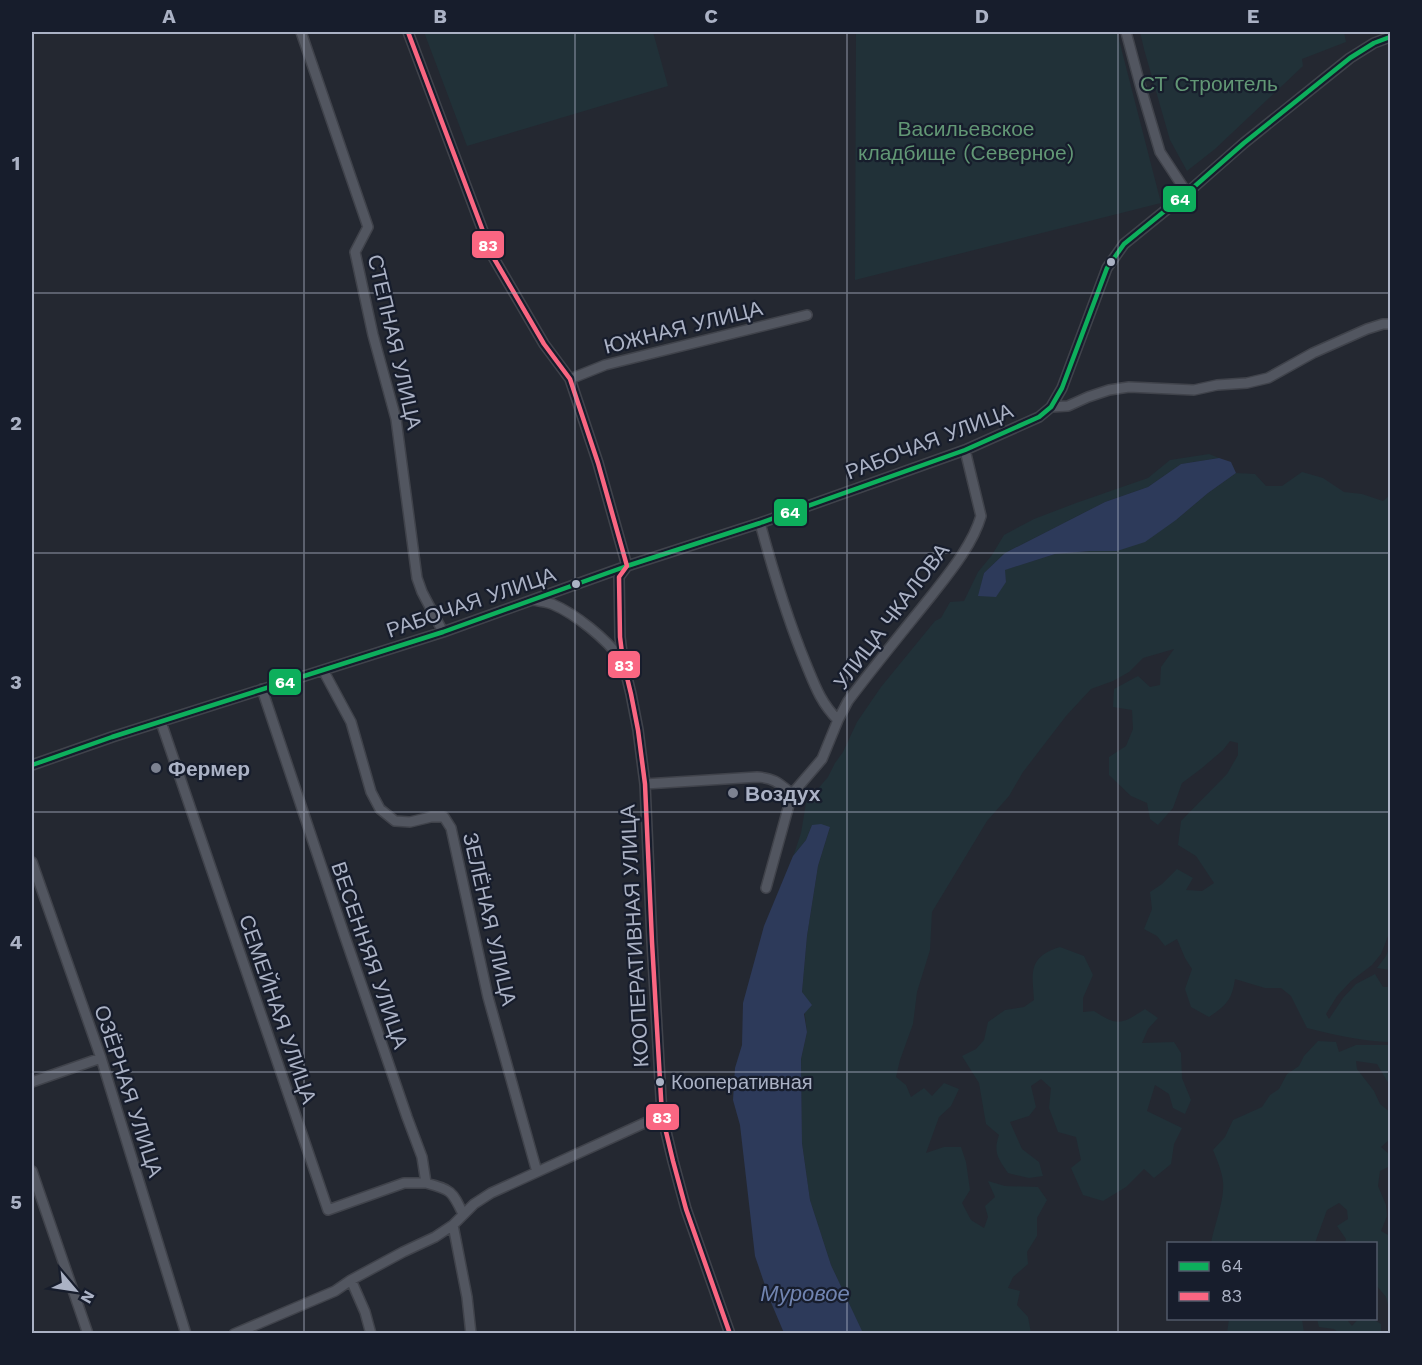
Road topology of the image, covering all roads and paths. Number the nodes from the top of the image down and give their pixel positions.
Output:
1 (301, 32) edge
2 (408, 32) edge
3 (1126, 32) edge
4 (1390, 37) edge
5 (1187, 193) junction
6 (807, 315) dead end
7 (1390, 324) edge
8 (570, 379) junction
9 (1051, 407) junction
10 (965, 450) junction
11 (760, 523) junction
12 (627, 566) junction
13 (533, 600) junction
14 (443, 632) junction
15 (623, 661) junction
16 (322, 670) junction
17 (262, 689) junction
18 (838, 720) junction
19 (161, 722) junction
20 (32, 765) edge
21 (645, 784) junction
22 (792, 794) junction
23 (32, 862) edge
24 (766, 888) dead end
25 (101, 1058) junction
26 (32, 1082) edge
27 (662, 1115) junction
28 (32, 1171) edge
29 (537, 1172) junction
30 (426, 1183) junction
31 (463, 1214) junction
32 (453, 1225) junction
33 (351, 1280) junction
34 (87, 1334) edge
35 (186, 1334) edge
36 (234, 1334) edge
37 (371, 1334) edge
38 (471, 1334) edge
39 (730, 1334) edge

1 - 14 street, СТЕПНАЯ УЛИЦА
2 - 8 street
3 - 5 street
4 - 5 street
5 - 9 street
6 - 8 street, ЮЖНАЯ УЛИЦА
7 - 9 street, РАБОЧАЯ УЛИЦА
8 - 12 street
9 - 10 street, РАБОЧАЯ УЛИЦА
10 - 11 street, РАБОЧАЯ УЛИЦА
10 - 18 street, УЛИЦА ЧКАЛОВА
11 - 12 street, РАБОЧАЯ УЛИЦА
11 - 18 street
12 - 13 street, РАБОЧАЯ УЛИЦА
12 - 15 street, КООПЕРАТИВНАЯ УЛИЦА
13 - 14 street, РАБОЧАЯ УЛИЦА
13 - 15 street
14 - 16 street, РАБОЧАЯ УЛИЦА
15 - 21 street, КООПЕРАТИВНАЯ УЛИЦА
16 - 17 street, РАБОЧАЯ УЛИЦА
16 - 29 street, ЗЕЛЁНАЯ УЛИЦА
17 - 19 street, РАБОЧАЯ УЛИЦА
17 - 30 street, ВЕСЕННЯЯ УЛИЦА
18 - 22 street, УЛИЦА ЧКАЛОВА
19 - 20 street, РАБОЧАЯ УЛИЦА
19 - 30 street, СЕМЕЙНАЯ УЛИЦА
21 - 22 street
21 - 27 street, КООПЕРАТИВНАЯ УЛИЦА
22 - 24 street, УЛИЦА ЧКАЛОВА
23 - 25 street, ОЗЁРНАЯ УЛИЦА
25 - 26 street
25 - 35 street, ОЗЁРНАЯ УЛИЦА
27 - 29 street
27 - 39 street, КООПЕРАТИВНАЯ УЛИЦА
28 - 34 street
29 - 31 street
30 - 31 street
31 - 32 street
32 - 33 street
32 - 38 street
33 - 36 street
33 - 37 street

